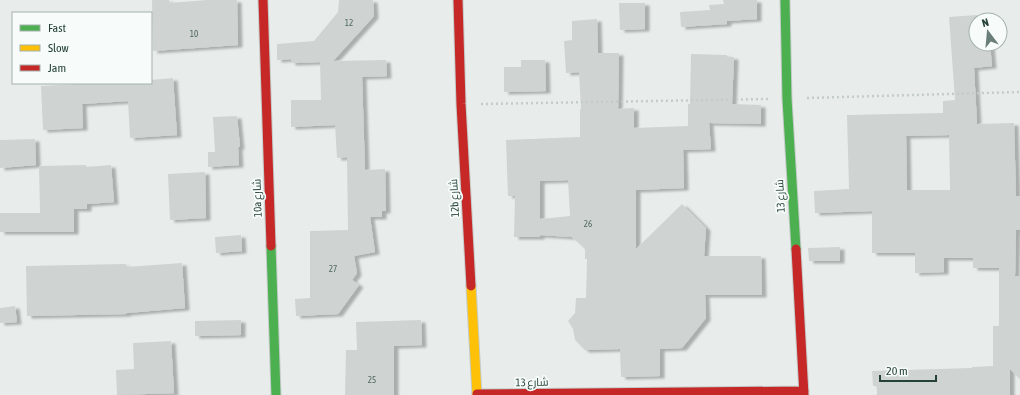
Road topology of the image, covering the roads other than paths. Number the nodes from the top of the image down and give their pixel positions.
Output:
1 (263, 0) edge
2 (458, 0) edge
3 (785, 0) edge
4 (804, 393) edge
5 (276, 395) edge
6 (477, 395) edge

1 - 5 street, 10a شارع
2 - 6 street, 12b شارع
3 - 4 street, شارع 13
4 - 6 street, شارع 13

